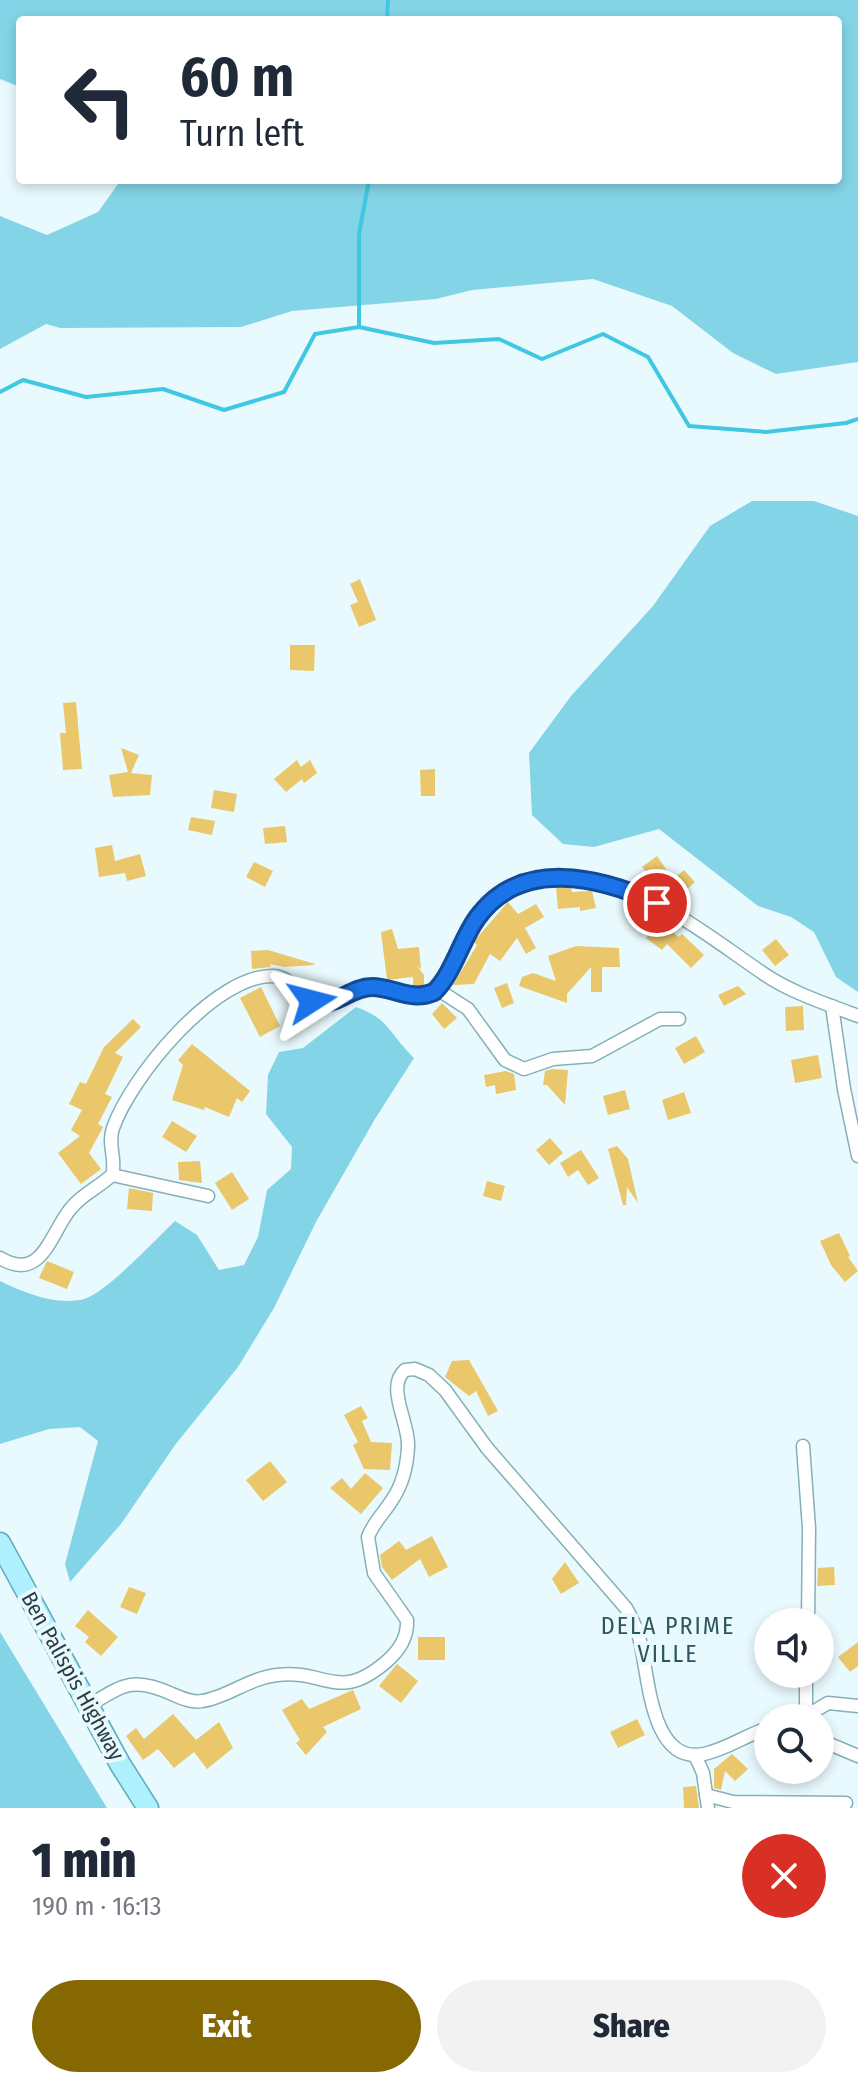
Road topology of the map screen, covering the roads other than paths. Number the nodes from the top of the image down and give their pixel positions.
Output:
1 (437, 989) junction
2 (832, 1006) junction
3 (858, 1016) edge
4 (679, 1019) dead end
5 (858, 1156) edge
6 (112, 1175) junction
7 (208, 1196) dead end
8 (0, 1258) edge
9 (803, 1446) dead end
10 (0, 1543) edge
11 (808, 1608) edge
12 (830, 1704) edge
13 (88, 1706) junction
14 (858, 1706) edge
15 (754, 1734) edge
16 (834, 1746) edge
17 (695, 1755) junction
18 (858, 1756) edge
19 (707, 1802) edge
20 (846, 1803) dead end
21 (148, 1808) edge

1 - 2 street
1 - 4 street
1 - 6 street
2 - 3 street
2 - 5 street
6 - 7 street
6 - 8 street
9 - 11 street
10 - 13 main road, Ben Palispis Highway
12 - 14 street
13 - 17 street
13 - 21 main road, Ben Palispis Highway
15 - 17 street
16 - 18 street
17 - 19 street
19 - 20 street

